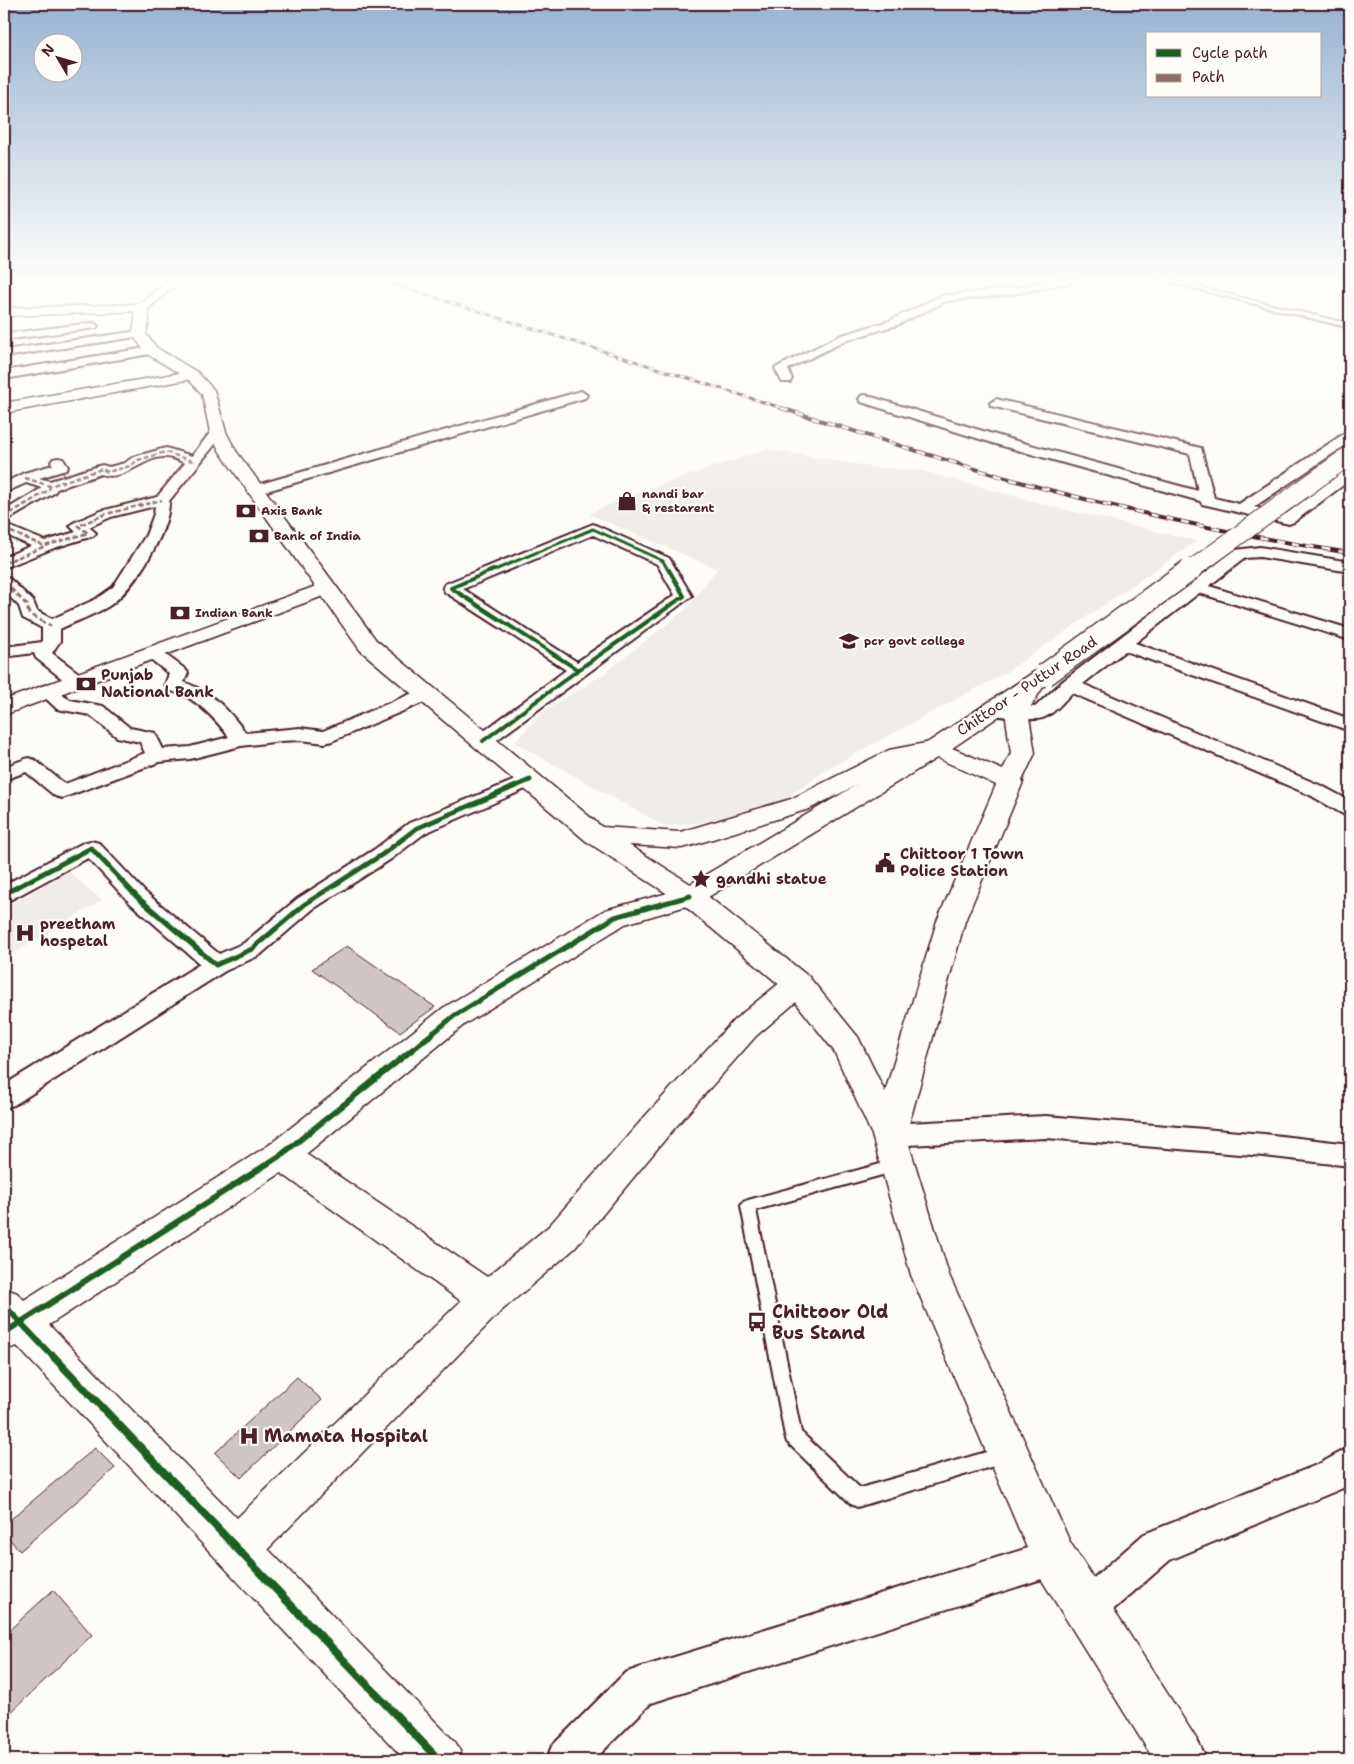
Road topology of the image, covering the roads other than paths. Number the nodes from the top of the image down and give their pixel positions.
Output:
1 (88, 361) edge
2 (169, 361) edge
3 (795, 361) edge
4 (4, 375) edge
5 (192, 375) junction
6 (786, 379) dead end
7 (581, 395) dead end
8 (865, 399) dead end
9 (996, 403) dead end
10 (4, 408) edge
11 (218, 432) junction
12 (1350, 436) edge
13 (1350, 455) edge
14 (58, 462) dead end
15 (195, 462) junction
16 (7, 472) dead end
17 (1350, 473) edge
18 (23, 479) junction
19 (50, 486) junction
20 (4, 489) edge
21 (255, 490) junction
22 (162, 500) junction
23 (1207, 501) junction
24 (1242, 508) junction
25 (4, 517) edge
26 (4, 529) edge
27 (44, 546) junction
28 (4, 563) edge
29 (1350, 567) edge
30 (4, 582) edge
31 (1196, 587) junction
32 (326, 588) junction
33 (51, 626) junction
34 (1350, 635) edge
35 (1124, 645) junction
36 (48, 646) junction
37 (4, 652) edge
38 (152, 653) junction
39 (578, 670) junction
40 (77, 681) junction
41 (1070, 685) junction
42 (47, 692) junction
43 (427, 694) junction
44 (4, 708) edge
45 (1004, 710) junction
46 (1350, 725) edge
47 (241, 740) junction
48 (482, 740) junction
49 (936, 748) junction
50 (156, 756) junction
51 (4, 774) edge
52 (530, 780) junction
53 (1010, 782) junction
54 (1350, 810) edge
55 (595, 835) junction
56 (4, 894) edge
57 (690, 896) junction
58 (216, 966) junction
59 (798, 984) junction
60 (4, 1098) edge
61 (894, 1150) junction
62 (281, 1155) junction
63 (1350, 1155) edge
64 (488, 1300) junction
65 (9, 1320) edge
66 (1008, 1453) junction
67 (1350, 1464) edge
68 (237, 1549) junction
69 (1054, 1558) junction
70 (1086, 1609) junction
71 (439, 1760) edge
72 (566, 1760) edge
73 (1182, 1760) edge

1 - 4 street
2 - 5 main road
3 - 6 street
5 - 10 main road
5 - 11 main road
7 - 21 street
8 - 23 street
9 - 23 street
11 - 15 street
11 - 21 main road
12 - 24 street
13 - 45 main road, Chittoor - Puttur Road, bridge
14 - 18 street
15 - 19 street
15 - 22 street
16 - 18 street
17 - 24 street
18 - 19 street
18 - 20 street
19 - 25 street
21 - 32 main road
22 - 27 street
22 - 33 street
23 - 24 street
26 - 27 street
27 - 28 street
29 - 31 street
30 - 33 street
31 - 34 street
31 - 35 street
32 - 38 main road
32 - 43 main road
33 - 36 street
35 - 41 street
35 - 46 street
36 - 37 street
36 - 40 street
38 - 40 main road
38 - 47 street
39 - 39 street
39 - 48 street
40 - 42 main road
41 - 45 street
41 - 54 street
42 - 44 main road
42 - 50 street
43 - 47 street
43 - 48 main road
45 - 49 main road, Chittoor - Puttur Road
45 - 53 main road
47 - 50 street
48 - 52 main road
49 - 53 main road
49 - 55 main road
49 - 57 main road, Chittoor - Puttur Road
50 - 51 street
52 - 55 main road
52 - 58 street
53 - 61 main road
55 - 57 main road
56 - 58 street
57 - 59 main road
57 - 62 main road, Chittoor - Puttur Road
58 - 60 street
59 - 61 main road
59 - 64 main road
61 - 63 street
61 - 66 main road
61 - 66 lane
62 - 64 main road
62 - 65 main road, Chittoor - Puttur Road
64 - 68 main road
65 - 68 main road
66 - 69 main road
67 - 70 street
68 - 71 main road
69 - 70 main road
69 - 72 street
70 - 73 main road

